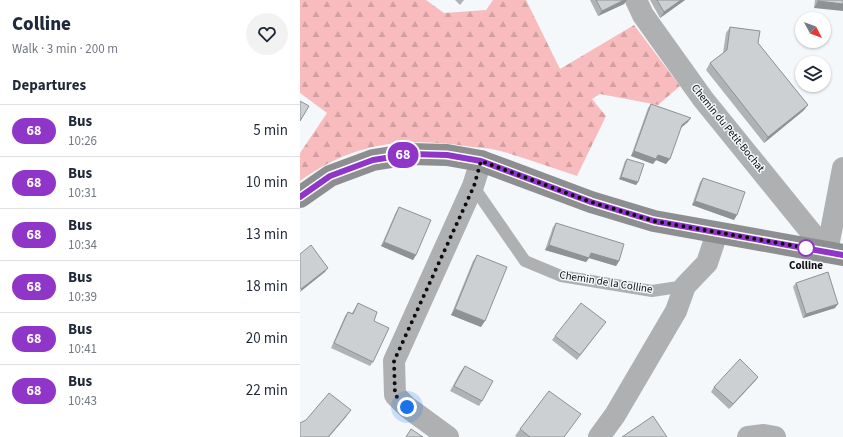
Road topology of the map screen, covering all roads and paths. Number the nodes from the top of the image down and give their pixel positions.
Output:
1 (636, 0) edge
2 (481, 161) junction
3 (843, 168) edge
4 (474, 186) junction
5 (300, 197) edge
6 (717, 233) junction
7 (835, 254) edge
8 (685, 286) junction
9 (448, 437) edge
10 (599, 437) edge
11 (748, 437) edge
12 (775, 437) edge

1 - 7 street, Chemin du Petit-Bochat
2 - 4 street
2 - 5 main road
2 - 6 main road
3 - 7 street
4 - 8 lane, Chemin de la Colline
4 - 9 street
6 - 7 main road
6 - 8 street
8 - 10 street
11 - 12 street

